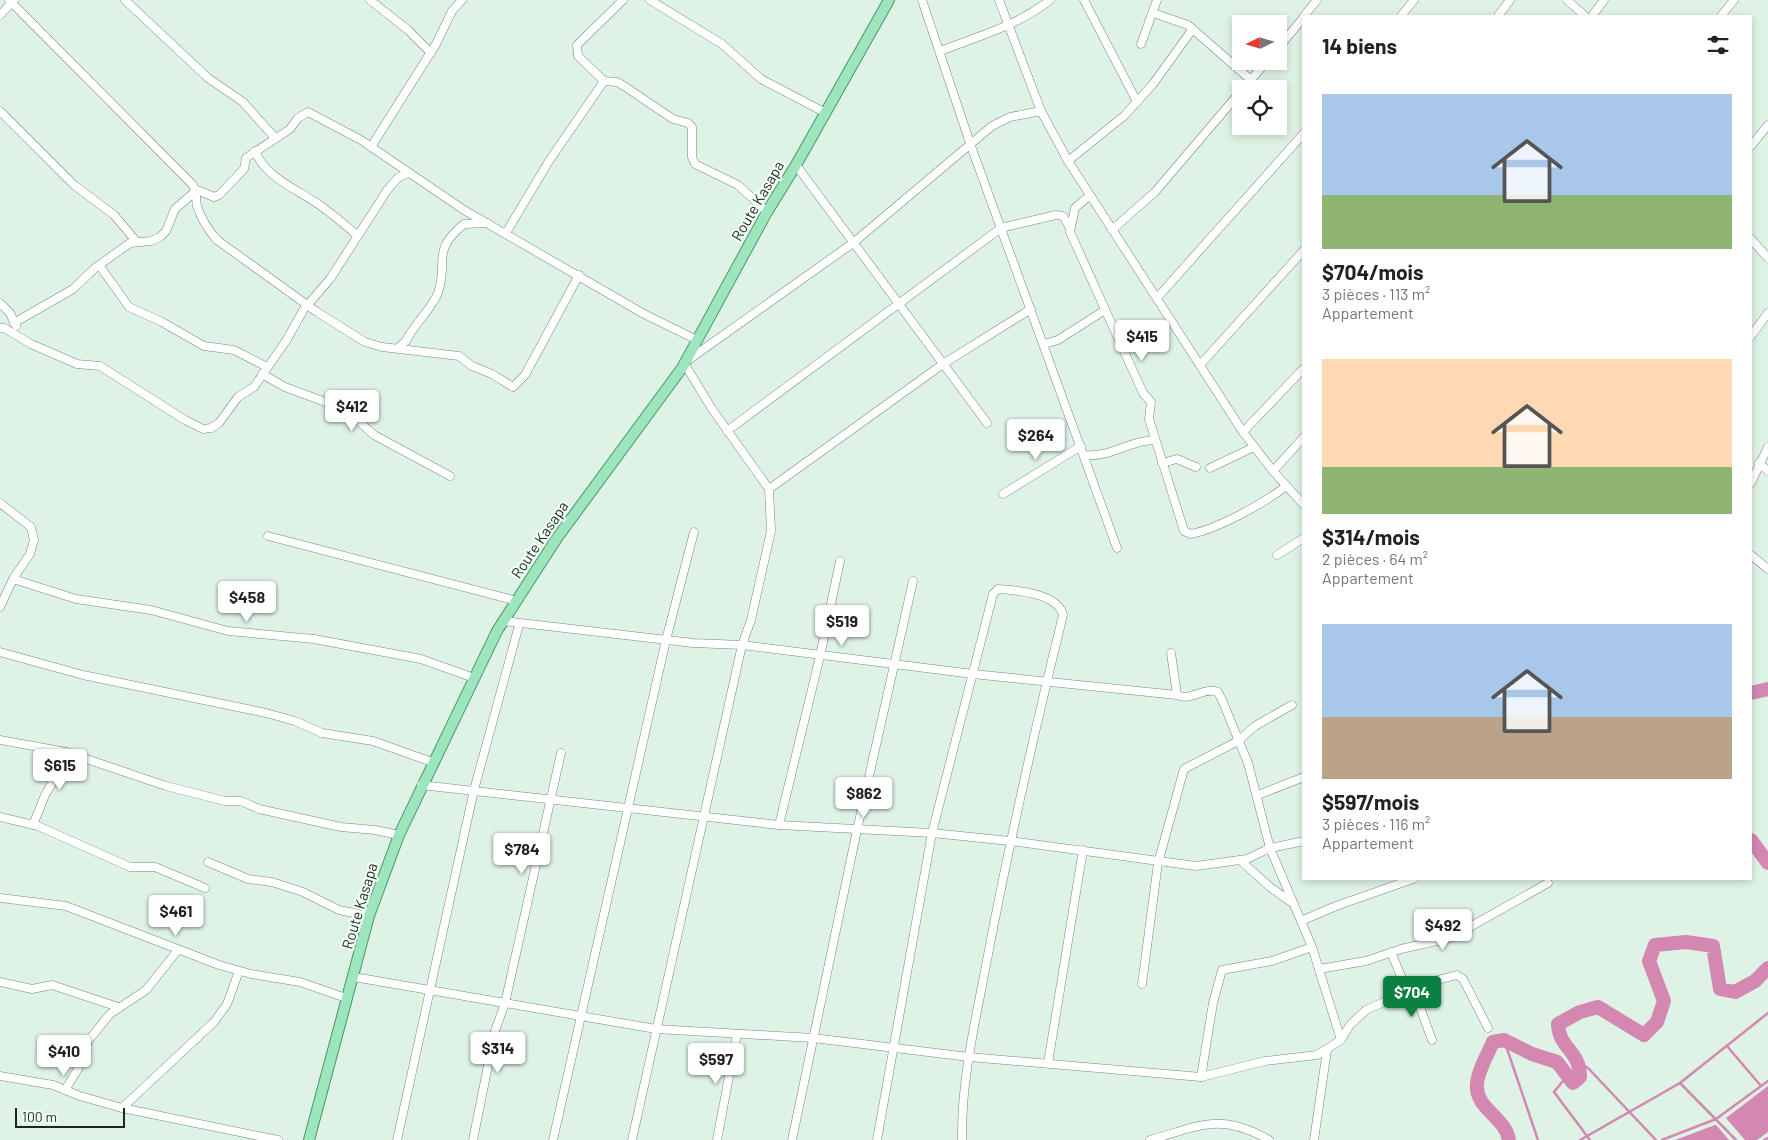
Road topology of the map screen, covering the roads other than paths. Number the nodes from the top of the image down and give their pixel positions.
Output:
1 (125, 0) edge
2 (370, 0) edge
3 (462, 0) edge
4 (623, 0) edge
5 (650, 0) edge
6 (889, 0) edge
7 (922, 0) edge
8 (999, 0) edge
9 (1050, 0) edge
10 (1084, 0) edge
11 (1157, 0) edge
12 (1317, 0) edge
13 (1414, 0) edge
14 (1510, 0) edge
15 (1567, 0) edge
16 (1604, 0) edge
17 (1734, 0) edge
18 (11, 1) edge
19 (1153, 13) junction
20 (0, 15) edge
21 (1306, 15) edge
22 (1402, 15) edge
23 (1499, 15) edge
24 (1584, 15) edge
25 (1593, 15) edge
26 (1722, 15) edge
27 (1302, 19) edge
28 (1008, 27) junction
29 (1192, 30) junction
30 (1288, 36) edge
31 (1141, 44) dead end
32 (940, 51) junction
33 (431, 53) junction
34 (1258, 70) edge
35 (1250, 80) joint
36 (604, 82) junction
37 (1137, 102) junction
38 (1232, 102) edge
39 (0, 111) edge
40 (1041, 111) junction
41 (824, 112) junction
42 (1768, 124) edge
43 (1302, 135) edge
44 (275, 138) junction
45 (1752, 145) edge
46 (971, 146) junction
47 (371, 147) junction
48 (255, 151) junction
49 (1068, 161) junction
50 (796, 165) junction
51 (408, 173) junction
52 (197, 190) junction
53 (1090, 196) junction
54 (767, 212) junction
55 (488, 222) junction
56 (1002, 228) junction
57 (1070, 228) junction
58 (1112, 230) junction
59 (506, 233) junction
60 (358, 236) junction
61 (1752, 240) edge
62 (136, 241) junction
63 (853, 243) junction
64 (1302, 252) edge
65 (1768, 258) edge
66 (99, 265) junction
67 (579, 275) junction
68 (1157, 298) junction
69 (0, 303) edge
70 (898, 303) junction
71 (308, 304) junction
72 (1031, 309) junction
73 (1105, 310) junction
74 (1768, 313) edge
75 (14, 323) junction
76 (0, 328) edge
77 (1752, 335) edge
78 (20, 336) junction
79 (697, 340) junction
80 (1044, 344) junction
81 (399, 347) junction
82 (684, 363) junction
83 (943, 364) junction
84 (1200, 365) junction
85 (265, 370) junction
86 (1302, 370) edge
87 (987, 423) dead end
88 (727, 431) junction
89 (1243, 432) junction
90 (1302, 439) edge
91 (1156, 440) junction
92 (1081, 446) junction
93 (1254, 447) junction
94 (1768, 447) edge
95 (1084, 455) junction
96 (1162, 463) junction
97 (1759, 463) junction
98 (1196, 467) dead end
99 (1210, 468) dead end
100 (1273, 471) junction
101 (1768, 471) edge
102 (450, 476) dead end
103 (1752, 480) edge
104 (1286, 486) junction
105 (769, 489) junction
106 (1004, 494) dead end
107 (0, 503) edge
108 (1302, 503) edge
109 (694, 532) dead end
110 (268, 536) dead end
111 (1302, 539) edge
112 (1118, 548) dead end
113 (1277, 554) dead end
114 (1752, 556) edge
115 (840, 562) dead end
116 (1768, 569) edge
117 (13, 579) junction
118 (913, 581) dead end
119 (517, 601) junction
120 (0, 607) edge
121 (503, 622) junction
122 (519, 625) junction
123 (666, 640) junction
124 (742, 645) junction
125 (0, 652) edge
126 (1171, 653) dead end
127 (820, 656) junction
128 (894, 664) junction
129 (973, 674) junction
130 (474, 678) junction
131 (1047, 681) junction
132 (1177, 695) junction
133 (1292, 705) dead end
134 (0, 740) edge
135 (1238, 741) junction
136 (66, 752) junction
137 (561, 753) dead end
138 (432, 762) junction
139 (1302, 778) edge
140 (421, 785) junction
141 (474, 790) junction
142 (1258, 795) junction
143 (551, 799) junction
144 (628, 809) junction
145 (0, 817) edge
146 (705, 817) junction
147 (33, 825) junction
148 (779, 825) junction
149 (857, 830) junction
150 (932, 833) junction
151 (399, 835) junction
152 (1010, 841) junction
153 (1302, 841) edge
154 (1270, 848) junction
155 (1083, 850) junction
156 (1240, 860) junction
157 (208, 862) dead end
158 (1158, 863) junction
159 (1410, 880) edge
160 (1548, 883) dead end
161 (205, 888) dead end
162 (0, 898) edge
163 (1292, 903) junction
164 (369, 916) junction
165 (1301, 921) junction
166 (1312, 946) junction
167 (178, 950) junction
168 (1391, 952) junction
169 (1319, 969) junction
170 (239, 971) junction
171 (354, 976) junction
172 (0, 982) edge
173 (1142, 984) dead end
174 (1410, 990) junction
175 (429, 991) junction
176 (346, 998) junction
177 (504, 1003) junction
178 (118, 1006) junction
179 (580, 1017) junction
180 (1488, 1028) dead end
181 (656, 1029) junction
182 (737, 1034) junction
183 (813, 1038) junction
184 (1341, 1040) junction
185 (1432, 1040) dead end
186 (891, 1048) junction
187 (1327, 1050) junction
188 (969, 1057) junction
189 (1048, 1063) junction
190 (0, 1076) edge
191 (1202, 1077) junction
192 (65, 1090) junction
193 (122, 1108) junction
194 (278, 1140) edge
195 (309, 1140) edge
196 (397, 1140) edge
197 (473, 1140) edge
198 (553, 1140) edge
199 (632, 1140) edge
200 (717, 1140) edge
201 (792, 1140) edge
202 (876, 1140) edge
203 (962, 1140) edge
204 (1150, 1140) edge
205 (1268, 1140) edge
206 (1314, 1140) edge

1 - 44 street
2 - 33 street
3 - 33 street
4 - 36 street
5 - 41 street
6 - 41 main road, Route Kasapa
7 - 32 street
8 - 28 street
9 - 28 street
10 - 37 street
11 - 19 street
12 - 21 street
13 - 22 street
14 - 23 street
15 - 24 street
16 - 25 street
17 - 26 street
18 - 20 street
18 - 52 street
19 - 29 street
19 - 31 street
27 - 30 street
28 - 32 street
28 - 40 street
29 - 35 street
29 - 37 street
32 - 46 street
33 - 47 street
34 - 35 street
36 - 54 street
36 - 59 street
37 - 49 street
38 - 58 street
39 - 62 street
40 - 46 street
40 - 49 street
41 - 50 main road, Route Kasapa
42 - 45 street
43 - 68 street
44 - 47 street
44 - 48 street
46 - 56 street
46 - 63 street
47 - 51 street
48 - 52 street
48 - 60 street
49 - 53 street
50 - 54 main road, Route Kasapa
50 - 63 street
51 - 55 street
51 - 60 street
52 - 62 street
52 - 71 street
53 - 57 street
53 - 58 street
54 - 79 main road, Route Kasapa
55 - 59 street
55 - 81 street
56 - 57 street
56 - 70 street
56 - 72 street
57 - 73 street
58 - 68 street
59 - 67 street
60 - 71 street
61 - 65 street
62 - 66 street
63 - 70 street
63 - 82 street
64 - 84 street
66 - 75 street
66 - 85 street
67 - 79 street
67 - 81 street
68 - 84 street
69 - 75 street
70 - 83 street
70 - 88 street
71 - 81 street
71 - 85 street
72 - 80 street
72 - 83 street
73 - 80 street
73 - 91 street
74 - 77 street
75 - 78 street
76 - 78 street
78 - 85 street
79 - 82 main road, Route Kasapa
80 - 92 street
82 - 88 street
82 - 119 main road, Route Kasapa
83 - 87 street
83 - 105 street
84 - 89 street
85 - 102 street
86 - 89 street
88 - 105 street
89 - 93 street
90 - 100 street
91 - 95 street
91 - 96 street
92 - 95 street
92 - 106 street
93 - 99 street
93 - 100 street
94 - 97 street
95 - 112 street
96 - 98 street
96 - 104 street
97 - 101 street
97 - 103 street
100 - 104 street
104 - 108 street
105 - 124 street
107 - 117 street
109 - 123 street
110 - 119 street
111 - 113 street
114 - 116 street
115 - 127 street
117 - 120 street
117 - 130 street
118 - 128 street
119 - 121 main road, Route Kasapa
121 - 122 street
121 - 130 main road, Route Kasapa
122 - 123 street
122 - 141 street
123 - 124 street
123 - 144 street
124 - 127 street
124 - 146 street
125 - 138 street
126 - 132 street
127 - 128 street
127 - 148 street
128 - 129 street
128 - 149 street
129 - 131 street
129 - 131 street
129 - 150 street
130 - 138 main road, Route Kasapa
131 - 132 street
131 - 152 street
132 - 135 street
133 - 135 street
134 - 136 street
135 - 142 street
135 - 158 street
136 - 147 street
136 - 151 street
137 - 143 street
138 - 140 main road, Route Kasapa
139 - 142 street
140 - 141 street
140 - 151 main road, Route Kasapa
141 - 143 street
141 - 175 street
142 - 154 street
143 - 144 street
143 - 177 street
144 - 146 street
144 - 179 street
145 - 147 street
146 - 148 street
146 - 181 street
147 - 161 street
148 - 149 street
149 - 150 street
149 - 183 street
150 - 152 street
150 - 186 street
151 - 164 main road, Route Kasapa
152 - 155 street
152 - 188 street
153 - 154 street
154 - 156 street
154 - 163 street
155 - 158 street
155 - 189 street
156 - 158 street
156 - 163 street
157 - 164 street
158 - 173 street
159 - 165 street
160 - 168 street
162 - 167 street
163 - 165 street
164 - 171 main road, Route Kasapa
165 - 166 street
166 - 169 street
166 - 191 street
167 - 170 street
167 - 178 street
168 - 169 street
168 - 174 street
169 - 184 street
170 - 176 street
170 - 193 street
171 - 175 street
171 - 176 main road, Route Kasapa
172 - 178 street
174 - 180 street
174 - 184 street
174 - 185 street
175 - 177 street
175 - 196 street
176 - 195 main road, Route Kasapa
177 - 179 street
177 - 197 street
178 - 192 street
179 - 181 street
179 - 198 street
181 - 182 street
181 - 199 street
182 - 183 street
182 - 200 street
183 - 186 street
183 - 201 street
184 - 187 street
186 - 188 street
186 - 202 street
187 - 191 street
187 - 206 street
188 - 189 street
188 - 203 street
189 - 191 street
190 - 192 street
192 - 193 street
193 - 194 street
204 - 205 street

